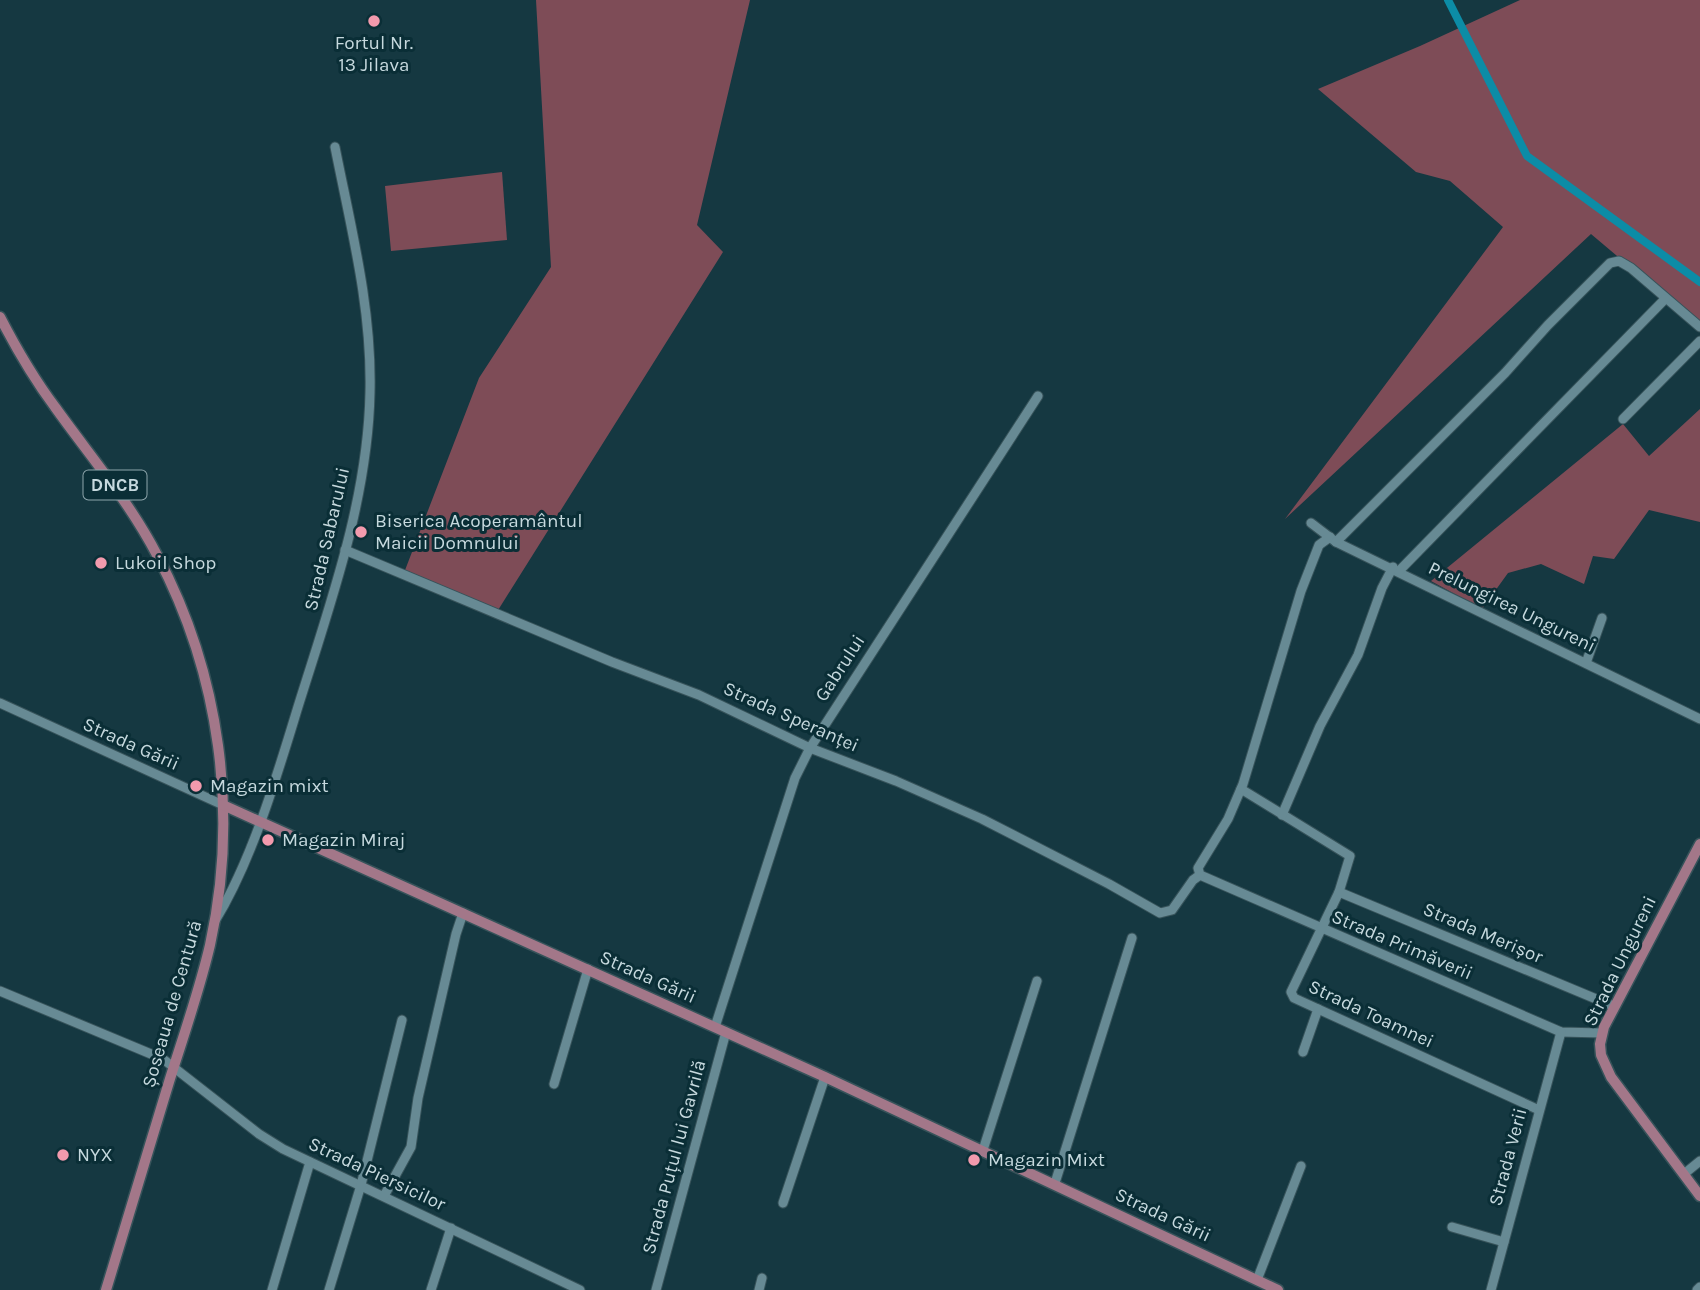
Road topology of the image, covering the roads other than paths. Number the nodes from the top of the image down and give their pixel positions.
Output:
1 (335, 146) dead end
2 (1665, 299) junction
3 (0, 317) edge
4 (1700, 327) edge
5 (1700, 341) edge
6 (1038, 396) dead end
7 (1623, 419) dead end
8 (1311, 523) dead end
9 (1333, 539) junction
10 (345, 550) junction
11 (1396, 569) junction
12 (1602, 618) dead end
13 (1586, 663) junction
14 (0, 703) edge
15 (1700, 719) edge
16 (810, 748) junction
17 (1241, 789) junction
18 (223, 805) junction
19 (1282, 815) junction
20 (260, 822) junction
21 (1700, 844) edge
22 (1199, 872) junction
23 (1339, 892) junction
24 (463, 913) junction
25 (214, 923) junction
26 (1321, 930) junction
27 (1132, 938) dead end
28 (588, 969) junction
29 (1037, 981) dead end
30 (0, 990) edge
31 (1613, 1006) junction
32 (1318, 1009) junction
33 (402, 1020) dead end
34 (721, 1030) junction
35 (1561, 1032) junction
36 (1602, 1033) junction
37 (1303, 1052) dead end
38 (174, 1066) junction
39 (825, 1077) junction
40 (554, 1084) dead end
41 (1539, 1110) junction
42 (983, 1150) junction
43 (1700, 1161) edge
44 (310, 1163) junction
45 (1301, 1166) dead end
46 (1684, 1174) junction
47 (1055, 1183) junction
48 (360, 1185) junction
49 (384, 1196) junction
50 (1700, 1196) edge
51 (783, 1203) dead end
52 (1452, 1227) dead end
53 (451, 1228) junction
54 (1504, 1242) junction
55 (762, 1278) dead end
56 (1257, 1280) junction
57 (574, 1289) edge
58 (106, 1290) edge
59 (272, 1290) edge
60 (329, 1290) edge
61 (431, 1290) edge
62 (656, 1290) edge
63 (759, 1290) edge
64 (1278, 1290) edge
65 (1490, 1290) edge

1 - 10 street, Strada Sabarului
2 - 4 street
2 - 9 street, Strada Speranței
2 - 11 street
3 - 18 main road, Șoseaua de Centură / DNCB
5 - 7 street
6 - 16 street, Gabrului
8 - 9 street, Prelungirea Ungureni
9 - 11 street, Prelungirea Ungureni
9 - 17 street, Strada Speranței
10 - 16 street, Strada Speranței
10 - 20 street, Strada Sabarului
11 - 13 street, Prelungirea Ungureni
11 - 19 street
12 - 13 street
13 - 15 street, Prelungirea Ungureni
14 - 18 street, Strada Gării
16 - 22 street, Strada Speranței
16 - 34 street, Gabrului
17 - 19 street, Strada Toamnei
17 - 22 street, Strada Speranței
18 - 20 main road, Strada Gării
18 - 25 main road, Șoseaua de Centură / DNCB
19 - 23 street, Strada Toamnei
20 - 24 main road, Strada Gării
20 - 25 street, Strada Sabarului
21 - 31 main road, Strada Ungureni
22 - 26 street, Strada Primăverii
23 - 26 street, Strada Toamnei
23 - 31 street, Strada Merișor
24 - 28 main road, Strada Gării
24 - 49 street
25 - 38 main road, Șoseaua de Centură / DNCB
26 - 32 street, Strada Toamnei
26 - 35 street, Strada Primăverii
27 - 47 street
28 - 34 main road, Strada Gării
28 - 40 street
29 - 42 street
30 - 38 street, Strada Piersicilor
31 - 36 main road, Strada Ungureni
32 - 37 street
32 - 41 street, Strada Toamnei
33 - 48 street
34 - 39 main road, Strada Gării
34 - 62 street, Strada Puțul lui Gavrilă
35 - 36 street, Strada Primăverii
35 - 41 street, Strada Verii
36 - 46 main road, Strada Ungureni
38 - 44 street, Strada Piersicilor
38 - 58 main road, Șoseaua de Centură / DNCB
39 - 42 main road, Strada Gării
39 - 51 street
41 - 54 street, Strada Verii
42 - 47 main road, Strada Gării
43 - 46 street
44 - 48 street, Strada Piersicilor
44 - 59 street
45 - 56 street
46 - 50 main road, Strada Ungureni
47 - 56 main road, Strada Gării
48 - 49 street, Strada Piersicilor
48 - 60 street
49 - 53 street, Strada Piersicilor
52 - 54 street
53 - 57 street, Strada Piersicilor
53 - 61 street
54 - 65 street, Strada Verii
55 - 63 street
56 - 64 main road, Strada Gării

